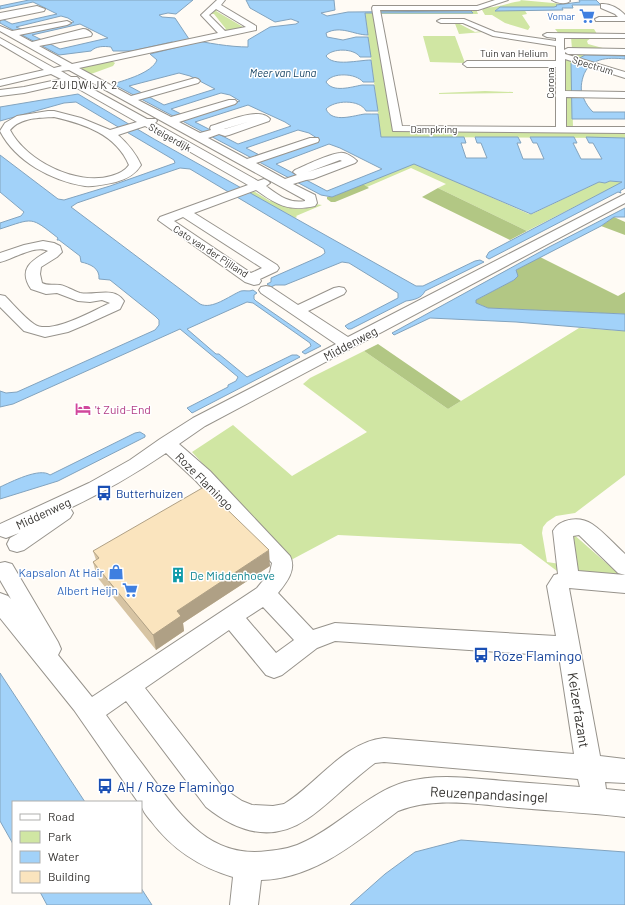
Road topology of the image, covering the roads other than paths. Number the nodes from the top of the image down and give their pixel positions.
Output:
1 (406, 0) edge
2 (504, 0) edge
3 (556, 0) edge
4 (566, 2) dead end
5 (219, 3) edge
6 (604, 6) dead end
7 (408, 8) junction
8 (478, 8) junction
9 (482, 16) dead end
10 (429, 20) dead end
11 (72, 22) dead end
12 (1, 29) edge
13 (488, 33) junction
14 (12, 34) junction
15 (223, 34) junction
16 (613, 36) junction
17 (625, 36) edge
18 (0, 41) edge
19 (49, 41) dead end
20 (32, 45) junction
21 (560, 50) junction
22 (625, 52) edge
23 (109, 58) junction
24 (68, 63) junction
25 (467, 64) dead end
26 (112, 68) dead end
27 (52, 71) junction
28 (93, 74) junction
29 (625, 75) edge
30 (70, 80) junction
31 (195, 81) dead end
32 (0, 83) edge
33 (0, 93) edge
34 (561, 94) junction
35 (625, 95) edge
36 (130, 99) junction
37 (232, 102) dead end
38 (166, 119) junction
39 (141, 124) junction
40 (220, 130) dead end
41 (561, 130) junction
42 (625, 130) edge
43 (109, 134) junction
44 (200, 137) junction
45 (314, 140) dead end
46 (246, 163) junction
47 (306, 176) dead end
48 (280, 181) junction
49 (252, 187) junction
50 (625, 198) edge
51 (184, 212) junction
52 (0, 258) edge
53 (257, 283) junction
54 (339, 291) dead end
55 (0, 298) edge
56 (298, 310) junction
57 (348, 344) junction
58 (166, 443) junction
59 (8, 534) edge
60 (625, 567) edge
61 (3, 571) edge
62 (569, 579) junction
63 (625, 584) edge
64 (265, 594) junction
65 (0, 602) edge
66 (232, 617) junction
67 (309, 641) junction
68 (569, 647) junction
69 (129, 686) junction
70 (72, 688) junction
71 (90, 712) junction
72 (589, 769) junction
73 (625, 771) edge
74 (595, 801) junction
75 (625, 804) edge
76 (248, 866) junction
77 (244, 905) edge

1 - 7 street
2 - 8 street, Dampkring
3 - 4 street
5 - 15 street
5 - 15 street
6 - 16 street
7 - 8 street, Dampkring
7 - 41 street, Dampkring
8 - 9 street
10 - 13 street
11 - 14 street
12 - 14 street, Steigerdijk
13 - 21 street
13 - 21 street
14 - 20 street, Steigerdijk
15 - 23 street
16 - 17 street
16 - 21 street
18 - 27 street, Steigerdijk
19 - 20 street
20 - 24 street, Steigerdijk
21 - 22 street
21 - 25 street, Tuin van Helium
21 - 29 street, Spectrum
21 - 34 street, Corona
23 - 24 street
23 - 26 street
24 - 27 street
24 - 28 street, Steigerdijk
27 - 30 street, Steigerdijk
27 - 32 street
28 - 30 street
28 - 36 street, Steigerdijk
30 - 33 street
30 - 39 street, Steigerdijk
31 - 36 street
34 - 35 street, Spectrum
34 - 41 street, Corona
36 - 38 street, Steigerdijk
37 - 38 street, Steigerdijk
38 - 39 street
38 - 44 street, Steigerdijk
39 - 43 street
39 - 49 street, Steigerdijk
40 - 44 street, Steigerdijk
41 - 42 street, Dampkring
43 - 43 street
44 - 46 street, Steigerdijk
45 - 46 street
46 - 48 street, Steigerdijk
47 - 48 street
48 - 49 street, Cato van der Pijlland
48 - 49 street, Steigerdijk
49 - 51 street, Cato van der Pijlland
50 - 57 street, Middenweg
51 - 53 street, Cato van der Pijlland
51 - 53 street, Cato van der Pijlland
52 - 55 street
53 - 56 street
54 - 56 street
56 - 57 street
57 - 58 street, Middenweg
58 - 59 street, Middenweg
58 - 64 street, Roze Flamingo
59 - 61 street
60 - 62 street
61 - 70 street, Reuzenpandasingel
62 - 63 street
62 - 68 street, Keizerfazant
64 - 66 street, Roze Flamingo
64 - 67 street
65 - 70 street, Reuzenpandasingel
66 - 67 street
66 - 69 street, Roze Flamingo
67 - 68 street
68 - 72 street, Keizerfazant
69 - 71 street, Roze Flamingo
69 - 72 street
70 - 71 street, Reuzenpandasingel
71 - 76 street, Reuzenpandasingel
72 - 73 street
72 - 74 street, Keizerfazant
74 - 75 street, Reuzenpandasingel
74 - 76 street, Reuzenpandasingel
76 - 77 street

